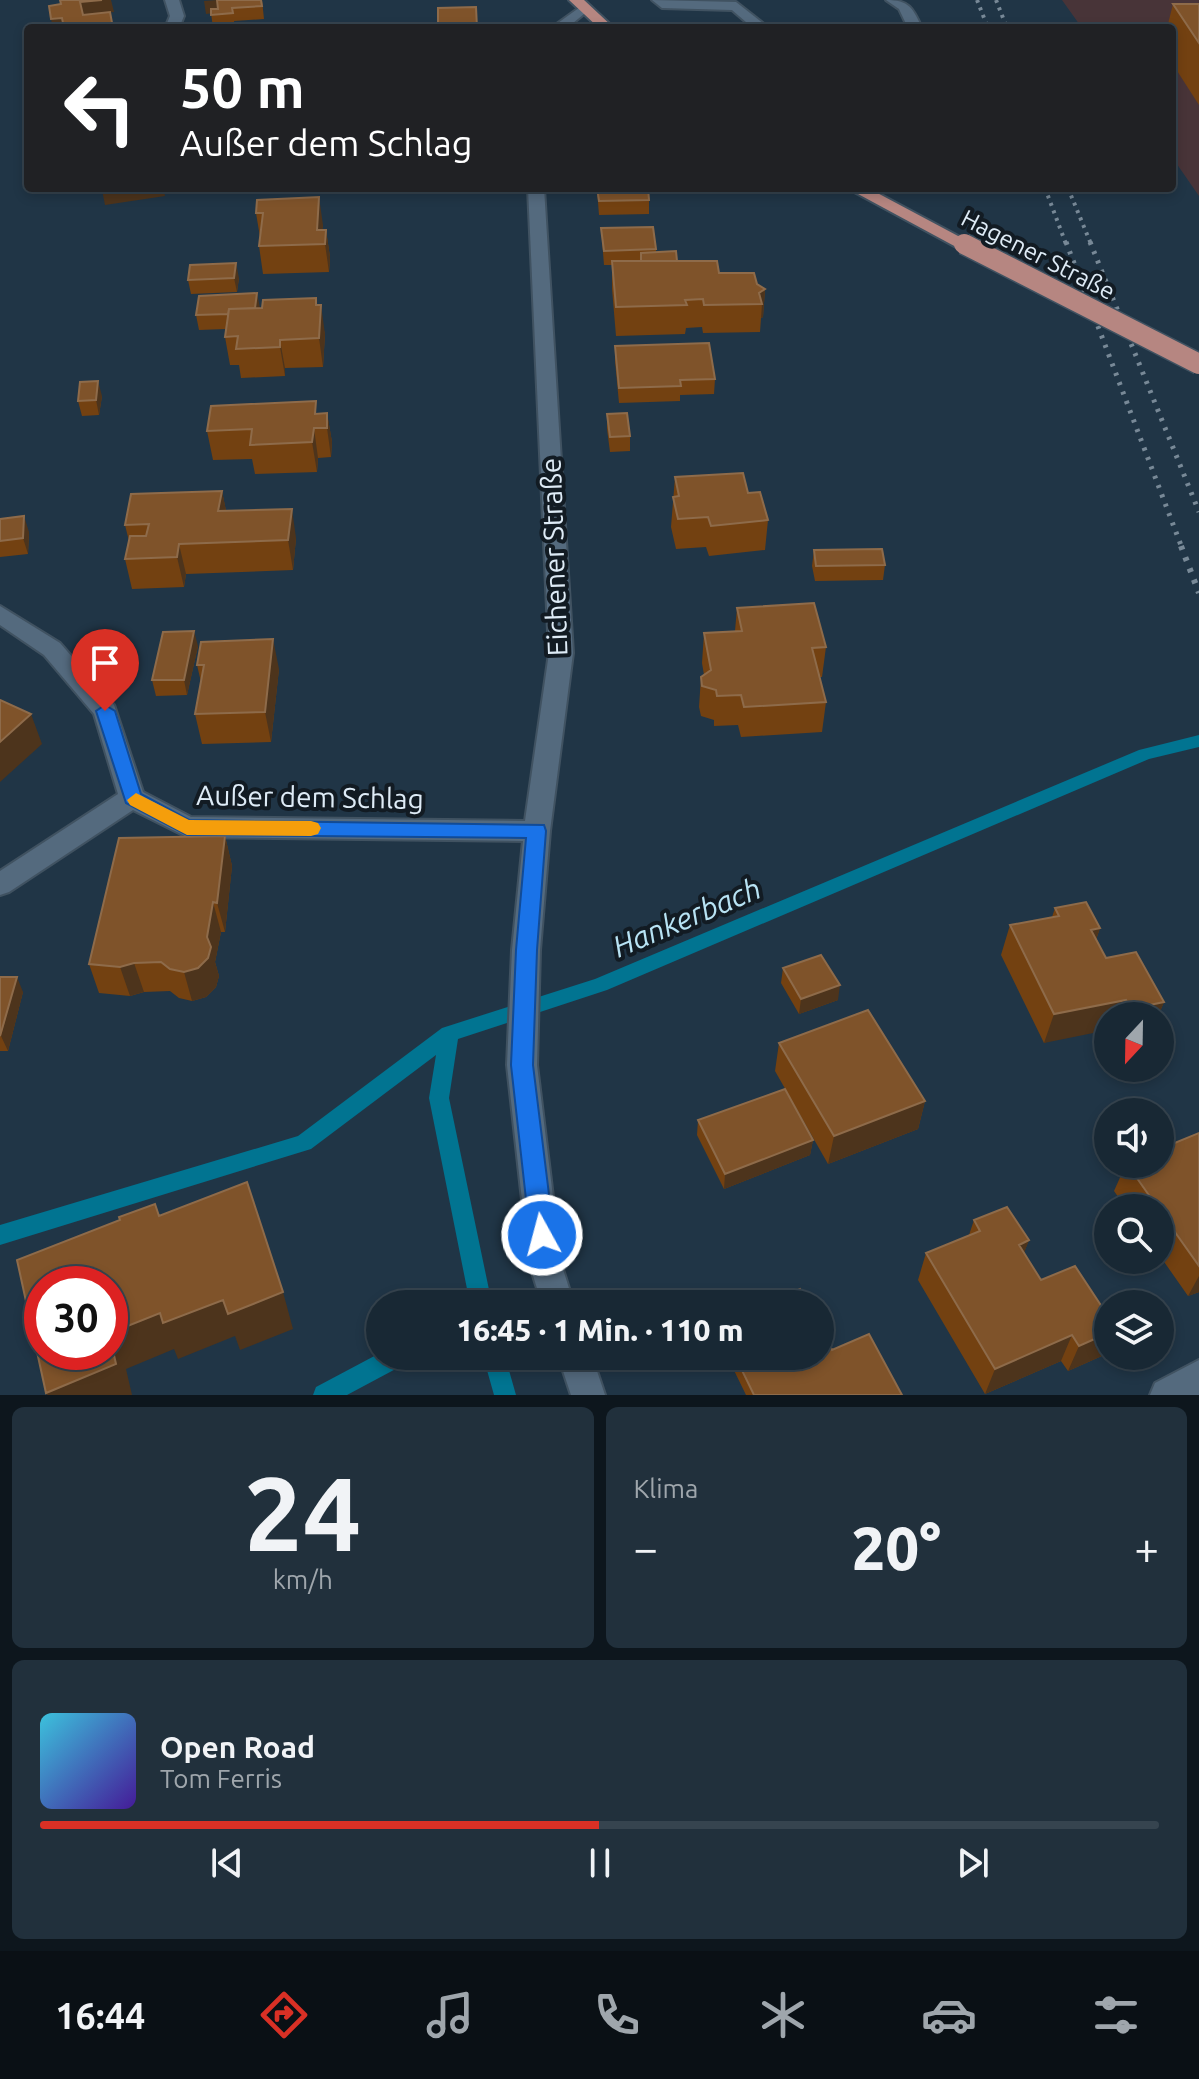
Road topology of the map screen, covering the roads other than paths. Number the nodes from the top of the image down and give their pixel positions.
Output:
1 (172, 0) edge
2 (659, 0) edge
3 (893, 0) edge
4 (741, 3) edge
5 (579, 4) edge
6 (174, 24) edge
7 (562, 24) edge
8 (602, 24) edge
9 (759, 24) edge
10 (913, 24) edge
11 (536, 192) edge
12 (863, 192) edge
13 (1199, 364) edge
14 (0, 614) edge
15 (132, 798) junction
16 (537, 831) junction
17 (0, 885) edge
18 (554, 1290) edge
19 (580, 1370) edge
20 (1199, 1377) edge
21 (588, 1395) edge
22 (1167, 1395) edge

1 - 6 street
2 - 4 street
3 - 10 street
4 - 9 street
5 - 7 street
5 - 8 main road
11 - 16 street, Eichener Straße
12 - 13 main road, Hagener Straße, bridge
14 - 15 street
15 - 16 street, Außer dem Schlag
15 - 17 street
16 - 18 street, Eichener Straße
19 - 21 street
20 - 22 street

